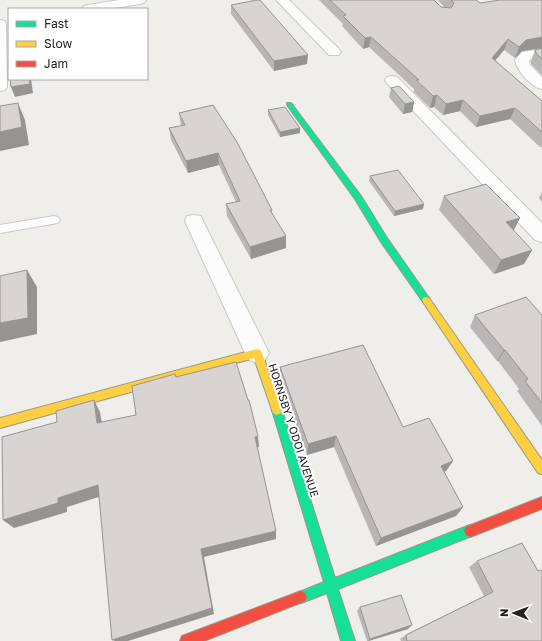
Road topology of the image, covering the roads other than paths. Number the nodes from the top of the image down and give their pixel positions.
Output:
1 (140, 0) edge
2 (282, 0) edge
3 (94, 8) edge
4 (0, 24) edge
5 (334, 52) dead end
6 (542, 53) edge
7 (392, 80) dead end
8 (542, 85) edge
9 (0, 87) edge
10 (289, 104) dead end
11 (54, 220) dead end
12 (194, 221) dead end
13 (0, 229) edge
14 (542, 235) edge
15 (256, 353) junction
16 (0, 423) edge
17 (542, 470) edge
18 (542, 503) edge
19 (331, 585) junction
20 (187, 641) edge
21 (348, 641) edge

1 - 3 street
2 - 5 street
4 - 9 street
6 - 8 street
7 - 14 street
10 - 17 street
11 - 13 lane
12 - 15 street
15 - 16 street, HORNSBY Y ODOI AVENUE
15 - 19 street, HORNSBY Y ODOI AVENUE
18 - 19 street
19 - 20 street
19 - 21 street, HORNSBY Y ODOI AVENUE

